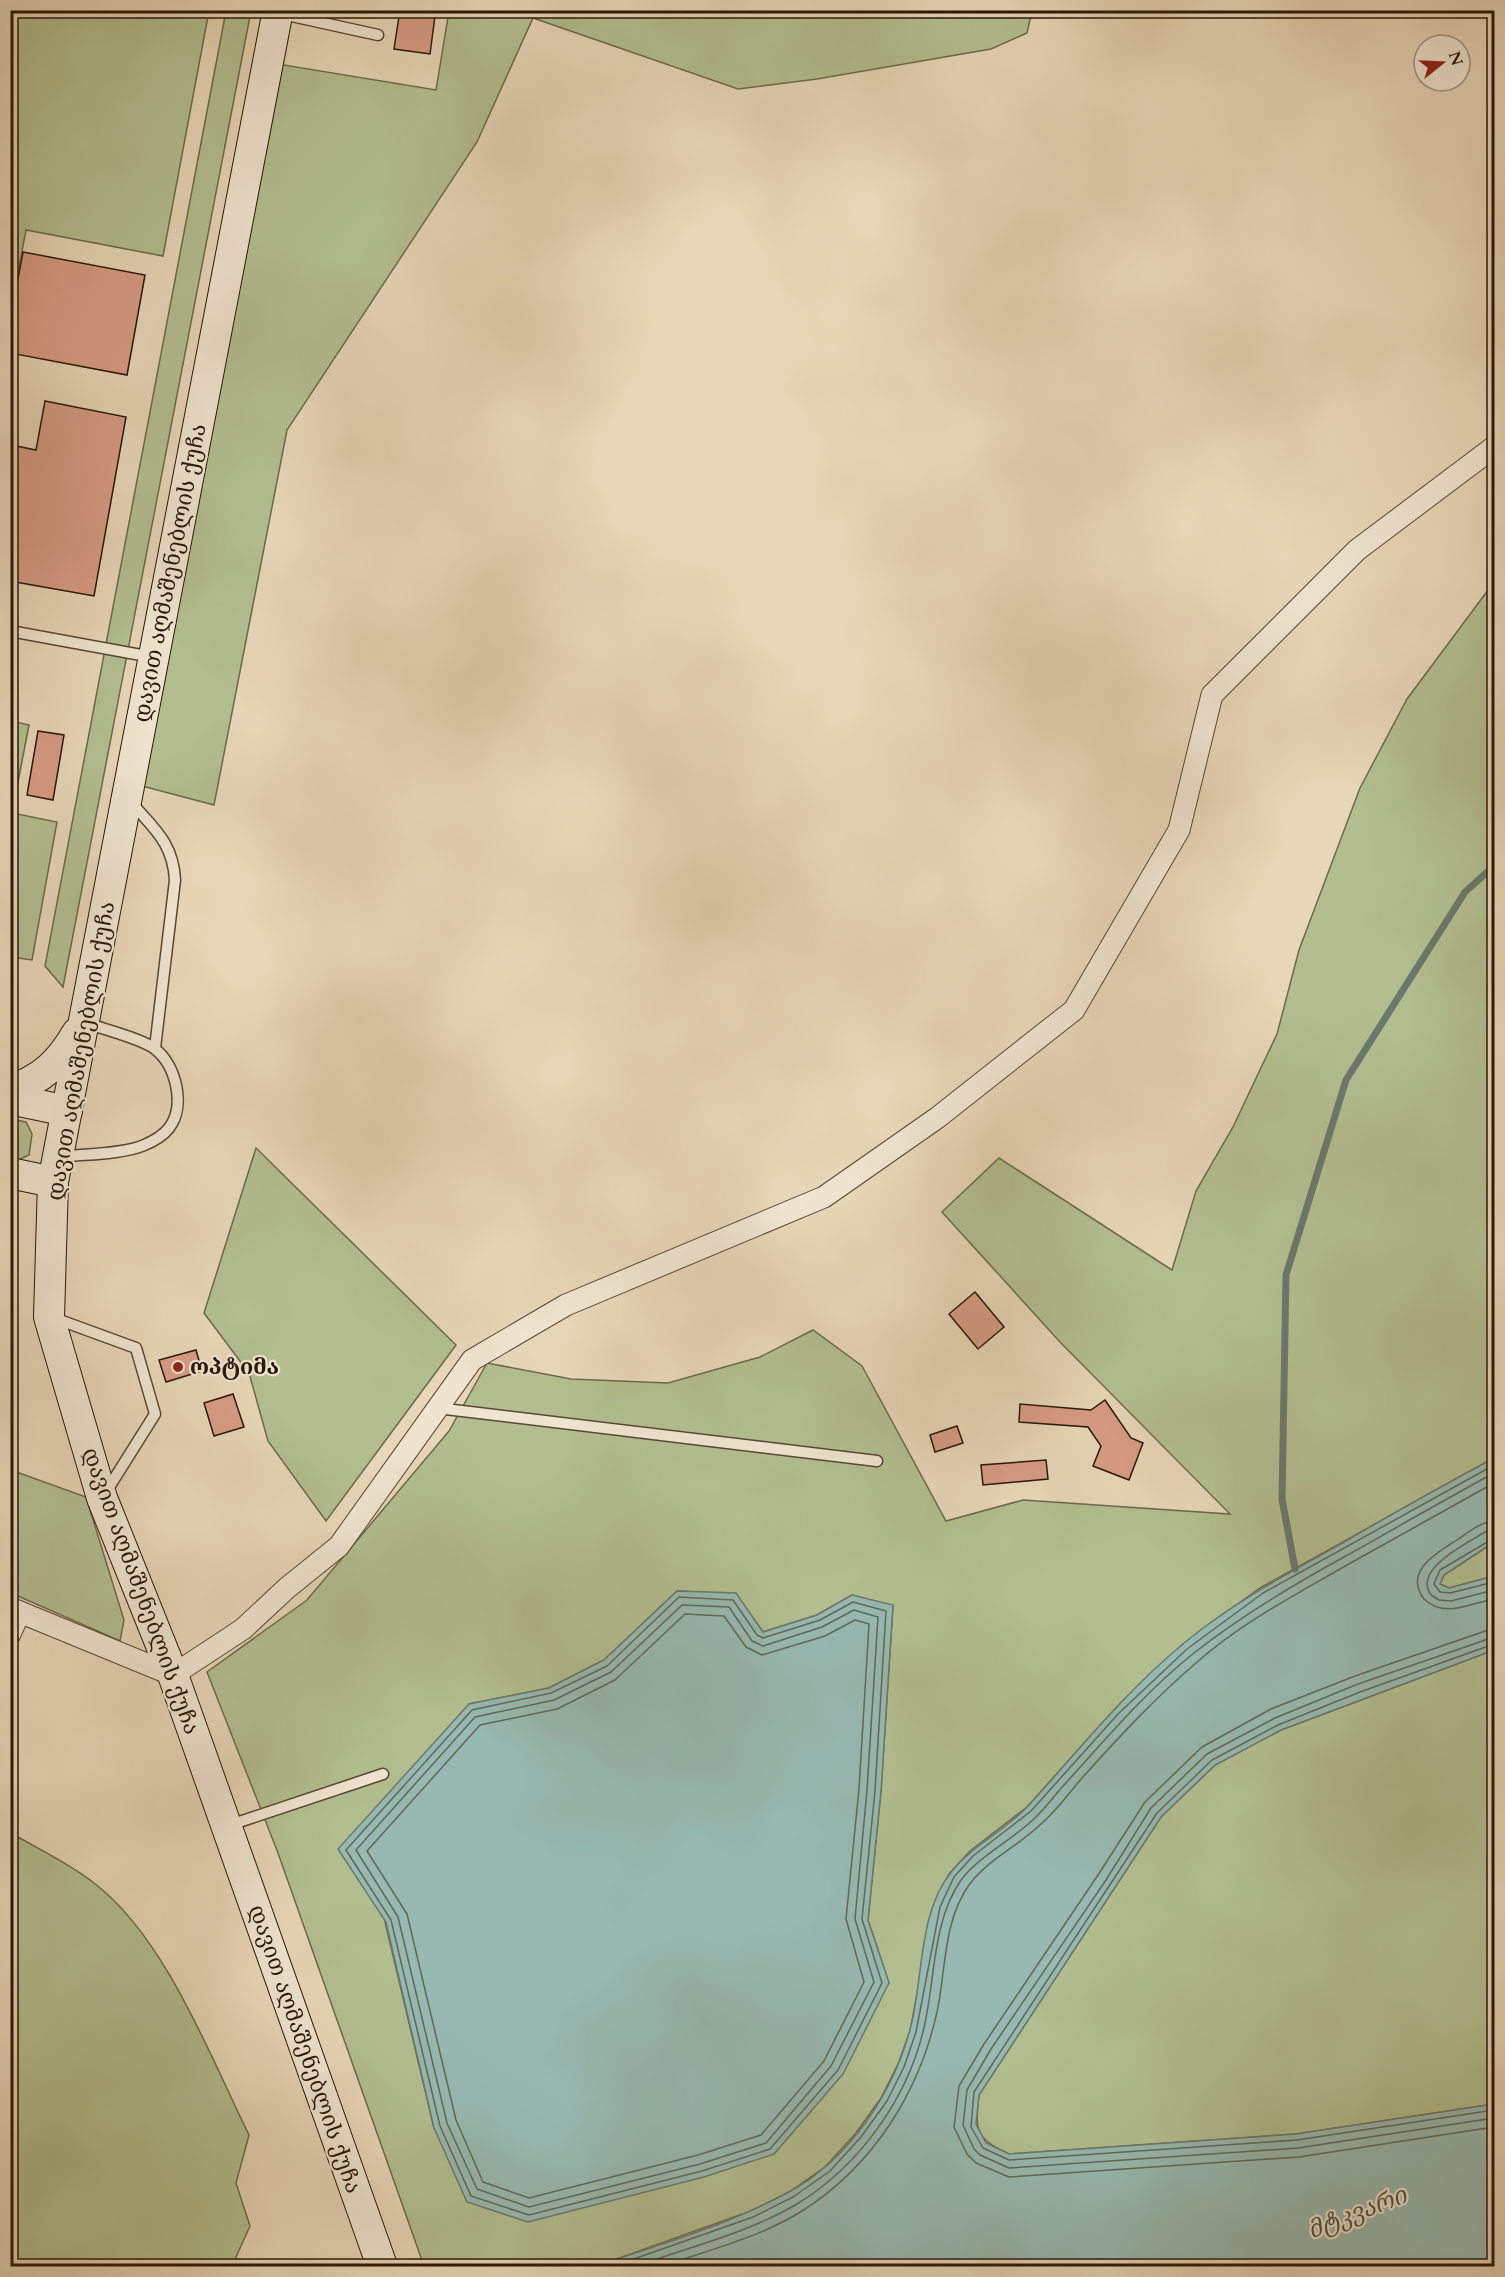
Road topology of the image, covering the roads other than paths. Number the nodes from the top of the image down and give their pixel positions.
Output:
1 (278, 12) edge
2 (378, 35) dead end
3 (1494, 447) edge
4 (10, 631) edge
5 (154, 658) junction
6 (127, 798) junction
7 (83, 1022) junction
8 (154, 1048) junction
9 (10, 1090) edge
10 (10, 1100) edge
11 (67, 1111) junction
12 (56, 1170) junction
13 (10, 1173) edge
14 (50, 1317) junction
15 (436, 1408) junction
16 (877, 1461) dead end
17 (102, 1498) junction
18 (15, 1610) edge
19 (10, 1634) edge
20 (173, 1675) junction
21 (383, 1774) dead end
22 (226, 1827) junction
23 (382, 2266) edge

1 - 2 lane
1 - 5 main road, დავით აღმაშენებლის ქუჩა
3 - 15 street
4 - 5 lane
5 - 6 main road, დავით აღმაშენებლის ქუჩა
6 - 7 main road, დავით აღმაშენებლის ქუჩა
6 - 8 lane
7 - 8 lane
7 - 9 main road
7 - 11 main road, დავით აღმაშენებლის ქუჩა
8 - 12 lane
10 - 11 main road
11 - 12 main road, დავით აღმაშენებლის ქუჩა
12 - 13 main road
12 - 14 main road, დავით აღმაშენებლის ქუჩა
14 - 17 main road, დავით აღმაშენებლის ქუჩა
14 - 17 lane
15 - 16 lane
15 - 20 street
17 - 20 main road, დავით აღმაშენებლის ქუჩა
18 - 19 street
18 - 20 street
20 - 22 main road, დავით აღმაშენებლის ქუჩა
21 - 22 lane
22 - 23 main road, დავით აღმაშენებლის ქუჩა

